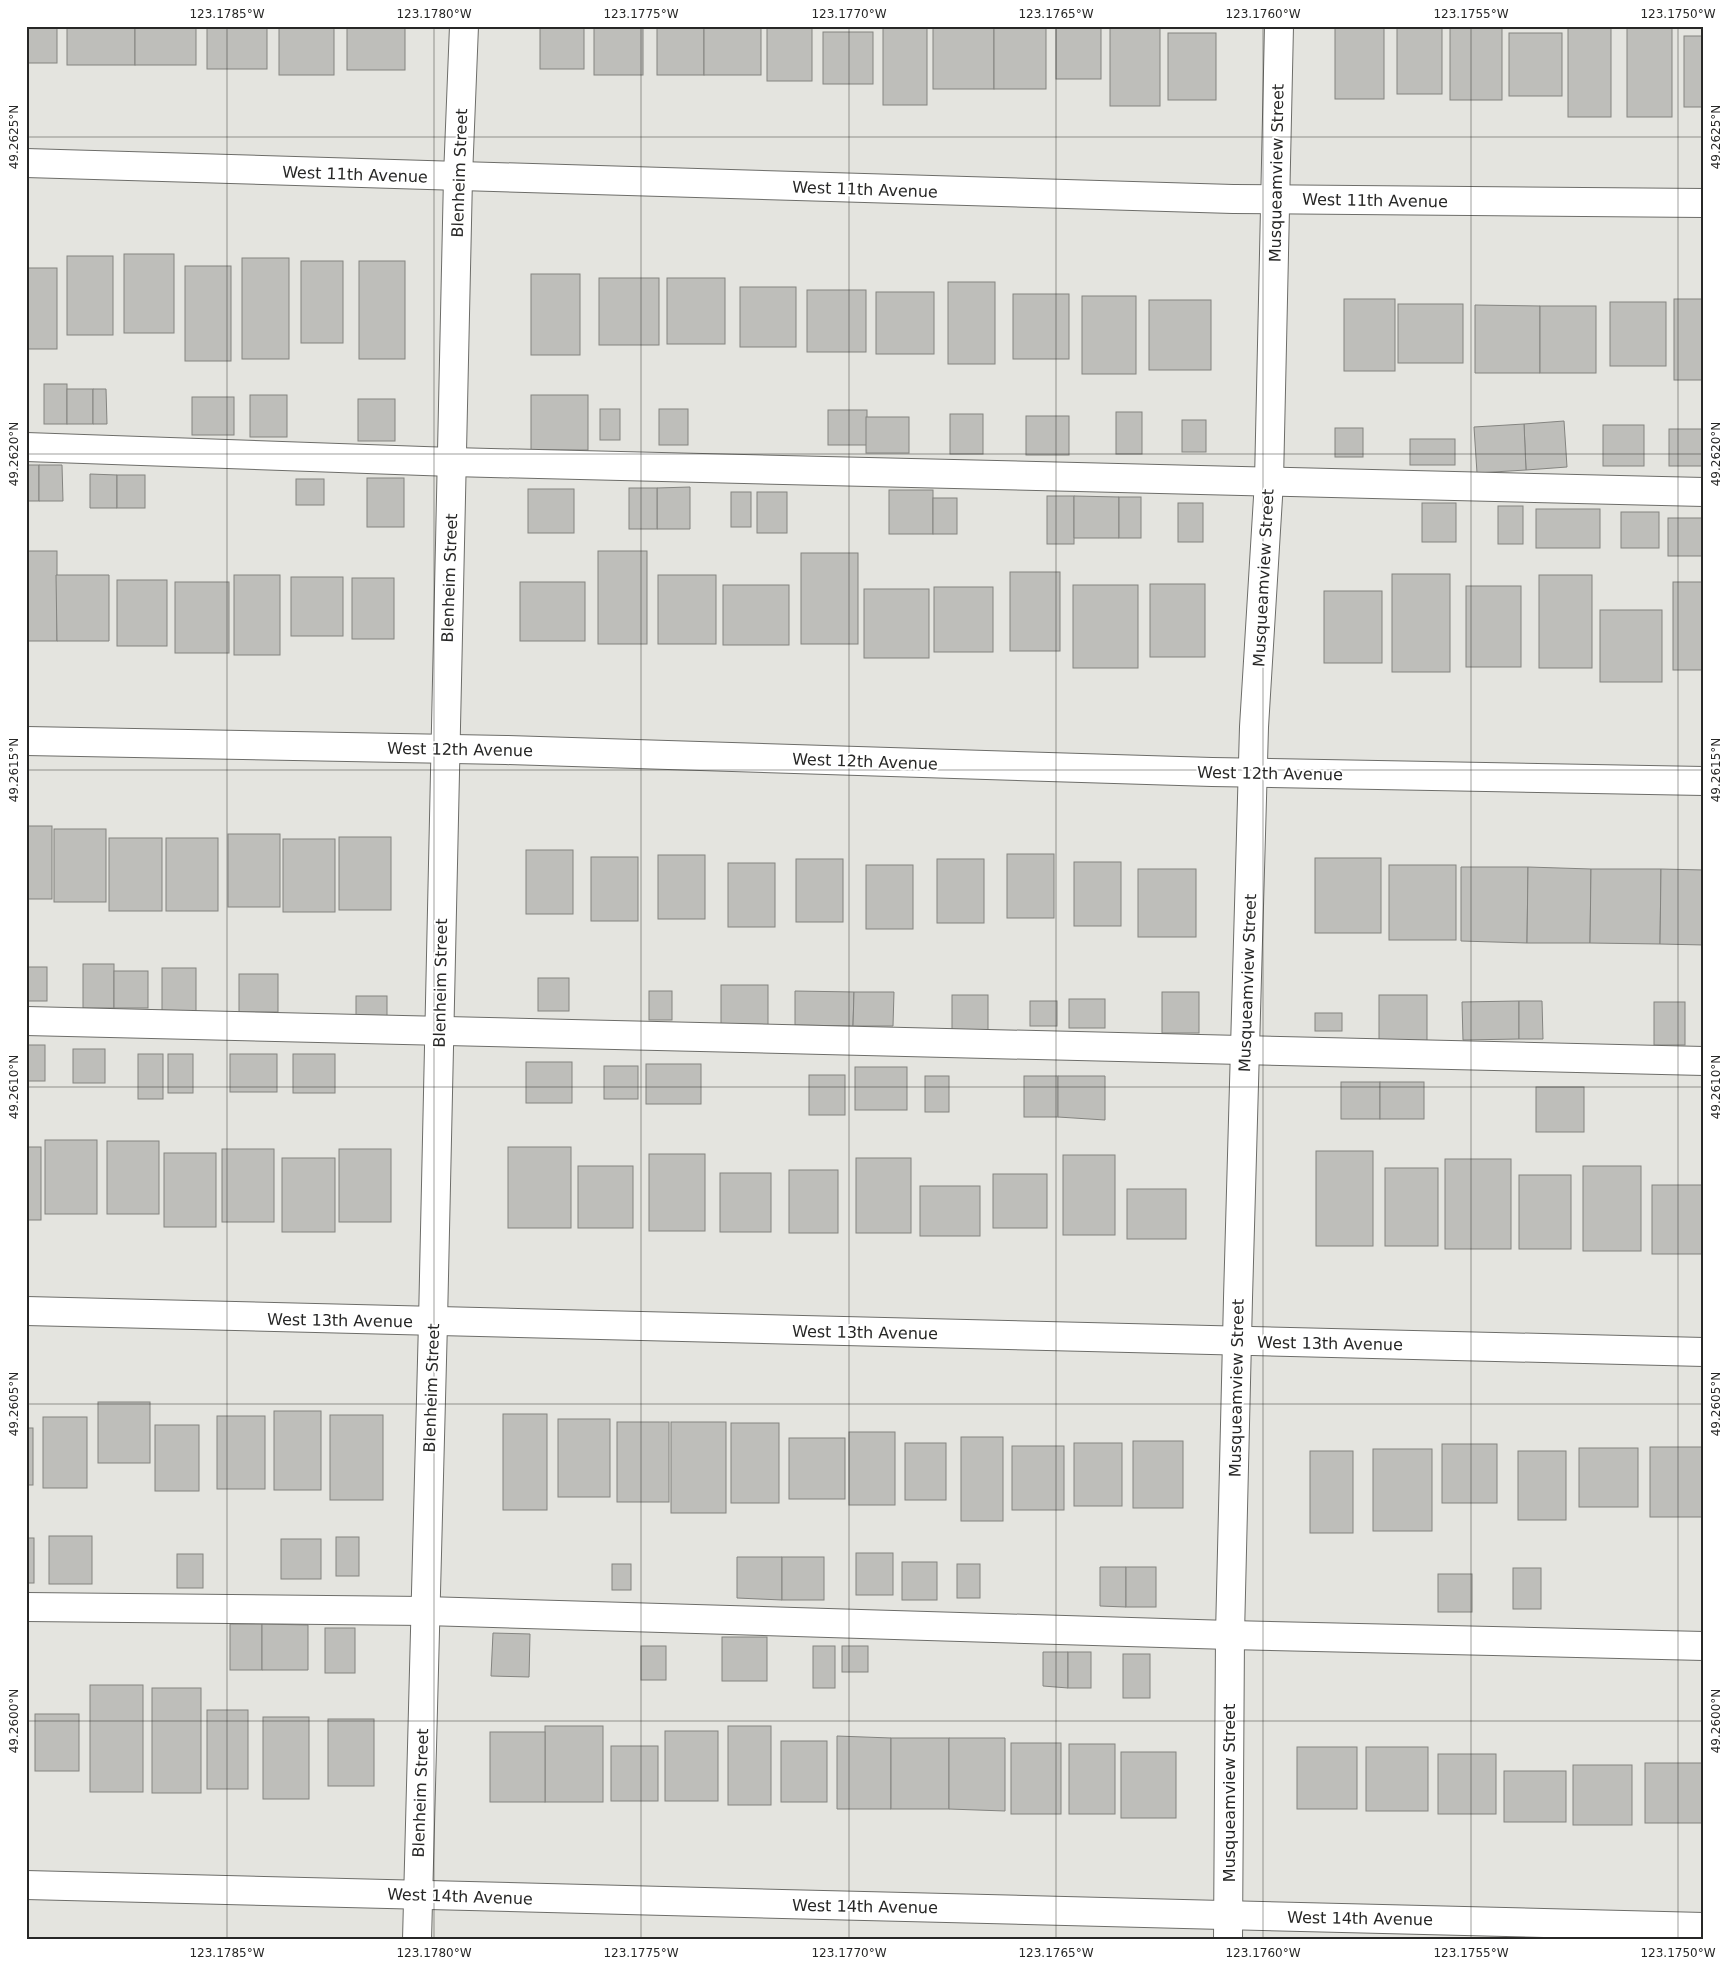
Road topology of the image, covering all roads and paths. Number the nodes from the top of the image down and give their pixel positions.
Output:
1 (464, 26) edge
2 (1279, 26) edge
3 (26, 163) edge
4 (458, 177) junction
5 (1276, 199) junction
6 (1704, 203) edge
7 (26, 447) edge
8 (452, 462) junction
9 (1269, 481) junction
10 (1704, 492) edge
11 (26, 741) edge
12 (445, 748) junction
13 (1252, 773) junction
14 (1704, 781) edge
15 (26, 1021) edge
16 (439, 1031) junction
17 (1245, 1050) junction
18 (1704, 1061) edge
19 (26, 1311) edge
20 (433, 1322) junction
21 (1237, 1340) junction
22 (1704, 1352) edge
23 (26, 1607) edge
24 (425, 1611) junction
25 (1230, 1635) junction
26 (1704, 1646) edge
27 (26, 1885) edge
28 (418, 1895) junction
29 (1228, 1927) edge
30 (1704, 1927) edge
31 (417, 1940) edge

1 - 4 street, Blenheim Street
2 - 5 street, Musqueamview Street
3 - 4 street, West 11th Avenue
4 - 5 street, West 11th Avenue
4 - 8 street, Blenheim Street
5 - 6 street, West 11th Avenue
5 - 9 street, Musqueamview Street
7 - 8 street
8 - 9 street
8 - 12 street, Blenheim Street
9 - 10 street
9 - 13 street, Musqueamview Street
11 - 12 street, West 12th Avenue
12 - 13 street, West 12th Avenue
12 - 16 street, Blenheim Street
13 - 14 street, West 12th Avenue
13 - 17 street, Musqueamview Street
15 - 16 street
16 - 17 street
16 - 20 street, Blenheim Street
17 - 18 street
17 - 21 street, Musqueamview Street
19 - 20 street, West 13th Avenue
20 - 21 street, West 13th Avenue
20 - 24 street, Blenheim Street
21 - 22 street, West 13th Avenue
21 - 25 street, Musqueamview Street
23 - 24 street
24 - 25 street
24 - 28 street, Blenheim Street
25 - 26 street
25 - 29 street, Musqueamview Street
27 - 28 street, West 14th Avenue
28 - 29 street, West 14th Avenue
28 - 31 street, Blenheim Street
29 - 30 street, West 14th Avenue

